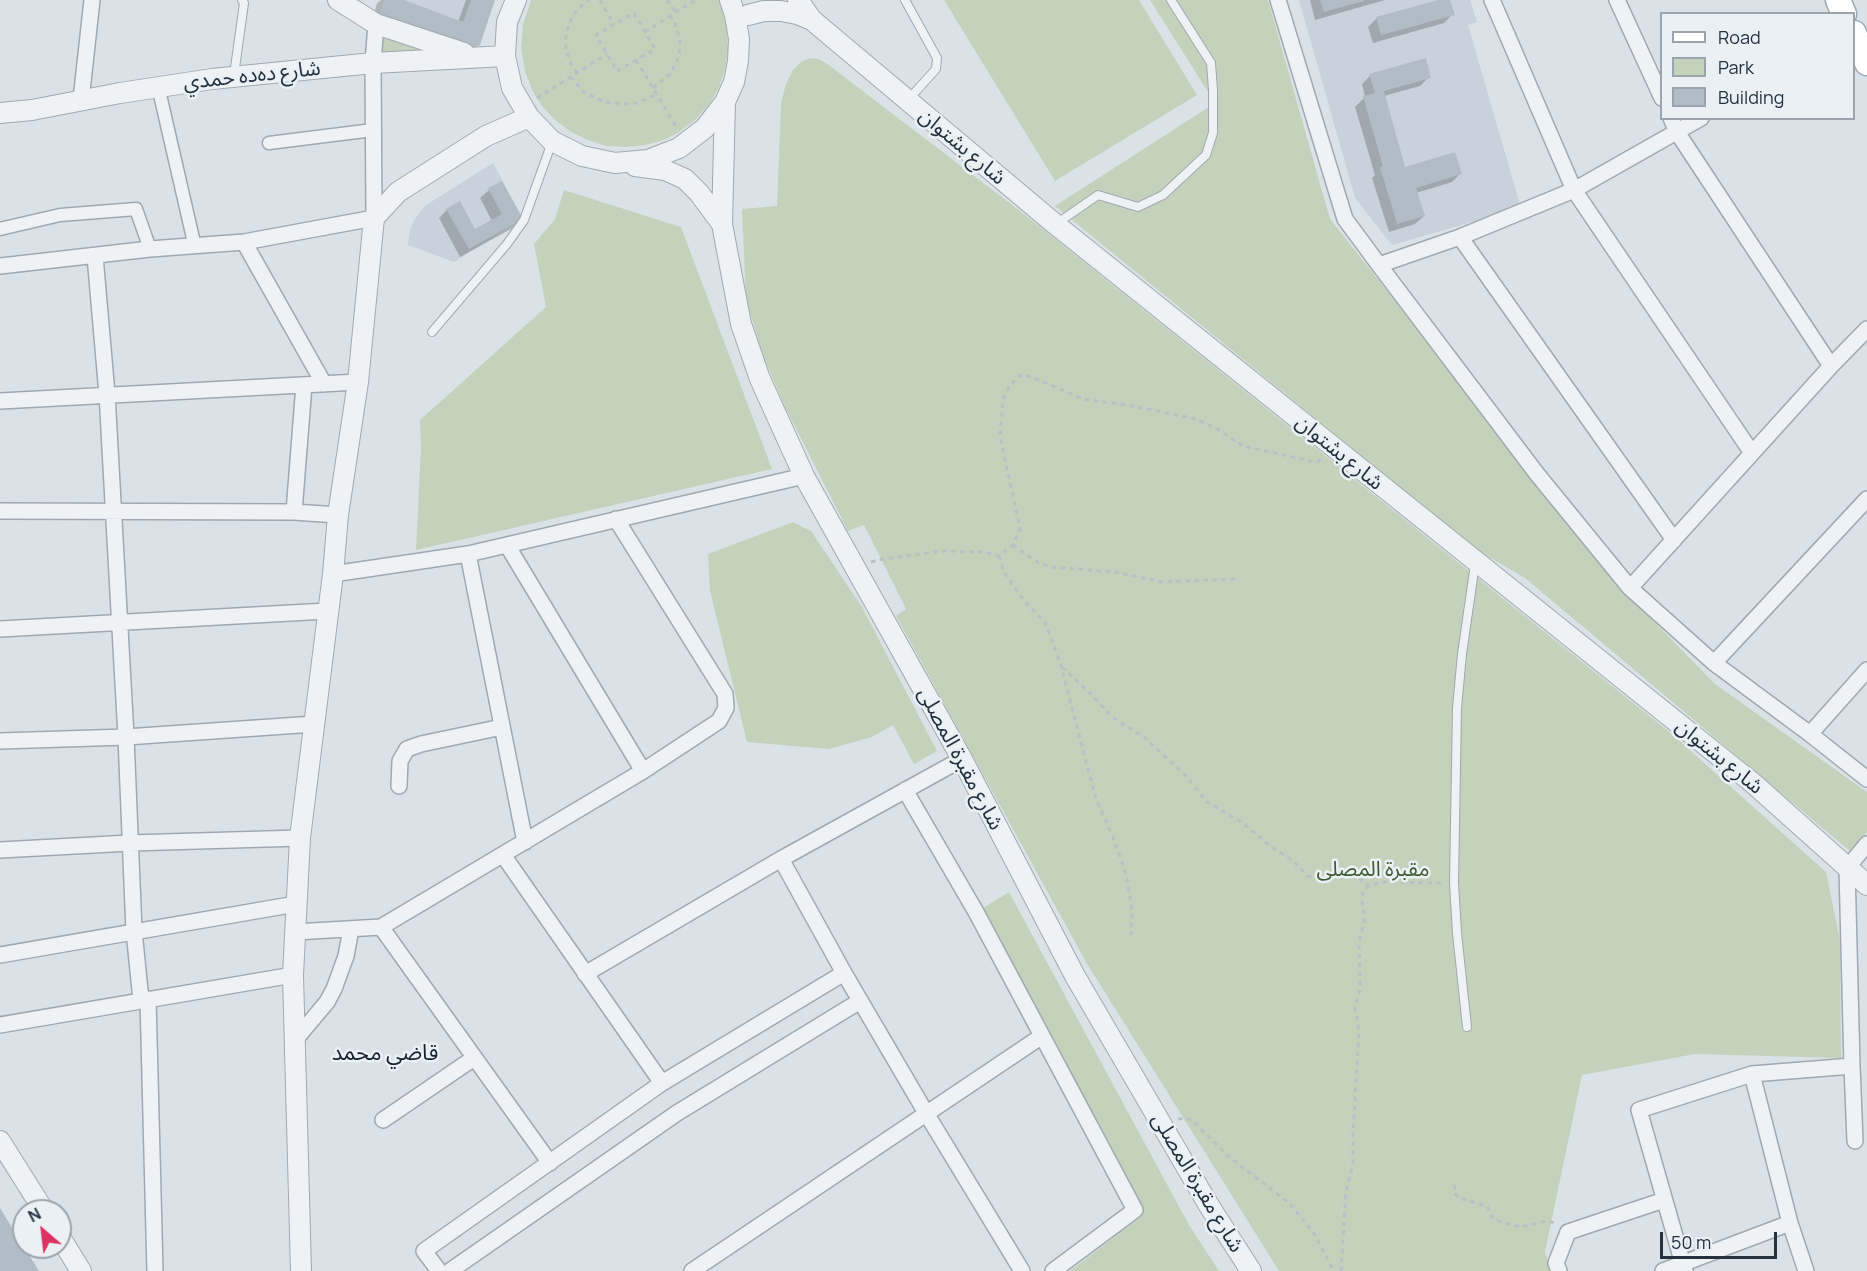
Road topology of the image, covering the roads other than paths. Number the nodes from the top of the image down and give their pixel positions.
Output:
1 (92, 0) edge
2 (242, 0) edge
3 (338, 0) edge
4 (516, 0) edge
5 (730, 0) edge
6 (798, 0) edge
7 (905, 0) edge
8 (1172, 0) edge
9 (1278, 0) edge
10 (1492, 0) edge
11 (1617, 0) edge
12 (751, 7) edge
13 (812, 20) junction
14 (376, 24) junction
15 (1857, 34) edge
16 (740, 39) junction
17 (505, 56) junction
18 (475, 57) junction
19 (373, 63) junction
20 (1867, 63) edge
21 (234, 77) junction
22 (158, 86) junction
23 (1660, 94) edge
24 (81, 100) junction
25 (907, 101) junction
26 (725, 102) junction
27 (535, 112) junction
28 (0, 113) edge
29 (1693, 120) edge
30 (1674, 125) edge
31 (373, 130) junction
32 (552, 141) junction
33 (269, 143) dead end
34 (615, 163) junction
35 (1574, 190) junction
36 (375, 218) junction
37 (722, 224) junction
38 (1055, 225) junction
39 (0, 229) edge
40 (1460, 237) junction
41 (244, 242) junction
42 (195, 247) junction
43 (150, 249) junction
44 (95, 256) junction
45 (1379, 265) junction
46 (0, 266) edge
47 (1867, 328) edge
48 (432, 332) dead end
49 (1831, 366) junction
50 (358, 382) junction
51 (324, 384) junction
52 (304, 385) junction
53 (107, 394) junction
54 (0, 401) edge
55 (1752, 453) junction
56 (804, 476) junction
57 (1867, 499) edge
58 (0, 511) edge
59 (112, 512) junction
60 (294, 512) junction
61 (338, 515) junction
62 (616, 519) junction
63 (1674, 540) junction
64 (507, 545) junction
65 (468, 554) junction
66 (1476, 562) junction
67 (333, 574) junction
68 (1630, 588) junction
69 (327, 611) junction
70 (119, 623) junction
71 (0, 629) edge
72 (1714, 663) junction
73 (1867, 670) edge
74 (314, 724) junction
75 (502, 727) junction
76 (1810, 734) junction
77 (126, 737) junction
78 (0, 741) edge
79 (962, 759) junction
80 (643, 771) junction
81 (1867, 779) edge
82 (399, 786) dead end
83 (905, 790) junction
84 (300, 838) junction
85 (525, 842) junction
86 (130, 843) junction
87 (1867, 844) edge
88 (0, 850) edge
89 (503, 855) junction
90 (781, 859) junction
91 (1847, 868) junction
92 (1867, 885) edge
93 (296, 904) junction
94 (381, 927) junction
95 (351, 929) junction
96 (134, 931) junction
97 (295, 932) junction
98 (0, 955) edge
99 (844, 973) junction
100 (585, 974) junction
101 (293, 975) junction
102 (144, 999) junction
103 (860, 1001) junction
104 (0, 1025) edge
105 (1467, 1027) dead end
106 (1042, 1036) junction
107 (295, 1040) junction
108 (474, 1058) junction
109 (1852, 1066) junction
110 (1752, 1074) junction
111 (662, 1083) junction
112 (926, 1113) junction
113 (383, 1120) dead end
114 (0, 1141) edge
115 (1855, 1141) dead end
116 (550, 1163) junction
117 (36, 1199) edge
118 (1664, 1200) junction
119 (1790, 1223) junction
120 (72, 1256) edge
121 (1684, 1267) edge
122 (81, 1271) edge
123 (154, 1271) edge
124 (301, 1271) edge
125 (439, 1271) edge
126 (450, 1271) edge
127 (692, 1271) edge
128 (1022, 1271) edge
129 (1053, 1271) edge
130 (1251, 1271) edge
131 (1559, 1271) edge
132 (1662, 1271) edge
133 (1806, 1271) edge

1 - 24 street
2 - 21 lane
3 - 14 street
4 - 17 street
5 - 16 street
6 - 13 street, شارع بشتوان
7 - 25 lane
8 - 38 lane
9 - 45 street
10 - 35 street
11 - 23 street
12 - 13 street, شارع بشتوان
12 - 16 street
13 - 25 street, شارع بشتوان
14 - 18 street
14 - 19 street
15 - 20 main road
16 - 26 street
17 - 18 street, شارع دەدە حمدي
17 - 27 street
18 - 19 street, شارع دەدە حمدي
19 - 21 street, شارع دەدە حمدي
19 - 31 street
21 - 22 street, شارع دەدە حمدي
22 - 24 street, شارع دەدە حمدي
22 - 42 street
24 - 28 street, شارع دەدە حمدي
25 - 38 street, شارع بشتوان
26 - 34 street
26 - 37 street, شارع مقبرة المصلى
27 - 32 street
27 - 36 street
29 - 30 street
30 - 35 street
30 - 49 street
31 - 33 street
31 - 36 street
32 - 34 street
32 - 48 lane
34 - 37 street, شارع مقبرة المصلى
35 - 40 street
35 - 55 street
36 - 41 street
36 - 50 street
37 - 56 street, شارع مقبرة المصلى
38 - 66 street, شارع بشتوان
39 - 43 street
40 - 45 street
40 - 63 street
41 - 42 street
41 - 51 street
42 - 43 street
43 - 44 street
44 - 46 street
44 - 53 street
45 - 68 street
47 - 49 street
49 - 55 street
50 - 51 street
50 - 61 street
51 - 52 street
52 - 53 street
52 - 60 street
53 - 54 street
53 - 59 street
55 - 63 street
56 - 62 street
56 - 79 street, شارع مقبرة المصلى
57 - 72 street
58 - 59 street
59 - 60 street
59 - 70 street
60 - 61 street
61 - 67 street
62 - 64 street
62 - 80 street
63 - 68 street
64 - 65 street
64 - 80 street
65 - 67 street
65 - 75 street
66 - 91 street, شارع بشتوان
66 - 105 lane
67 - 69 street
68 - 72 street
69 - 70 street
69 - 74 street
70 - 71 street
70 - 77 street
72 - 76 street
73 - 76 street
74 - 77 street
74 - 84 street
75 - 82 street
75 - 85 street
76 - 81 street
77 - 78 street
77 - 86 street
79 - 83 street
79 - 130 street, شارع مقبرة المصلى
80 - 85 street
83 - 90 street
83 - 106 street
84 - 86 street
84 - 93 street
85 - 89 street
86 - 88 street
86 - 96 street
87 - 91 street
89 - 94 street
89 - 100 street
90 - 99 street
90 - 100 street
91 - 92 street, شارع بشتوان
91 - 109 street
93 - 96 street
93 - 97 street
94 - 95 street
94 - 108 street
95 - 97 street
95 - 107 street
96 - 98 street
96 - 102 street
97 - 101 street
99 - 103 street
99 - 111 street
100 - 111 street
101 - 102 street
101 - 107 street
102 - 104 street
102 - 123 street
103 - 112 street
103 - 126 street
106 - 112 street
106 - 129 street
107 - 124 street
108 - 113 street
108 - 116 street
109 - 110 street
109 - 115 street
110 - 118 street
110 - 119 street
111 - 116 street
112 - 127 street
112 - 128 street
114 - 117 street
116 - 125 street
118 - 121 street
118 - 131 street
119 - 121 street
119 - 133 street
120 - 122 street
121 - 132 street

